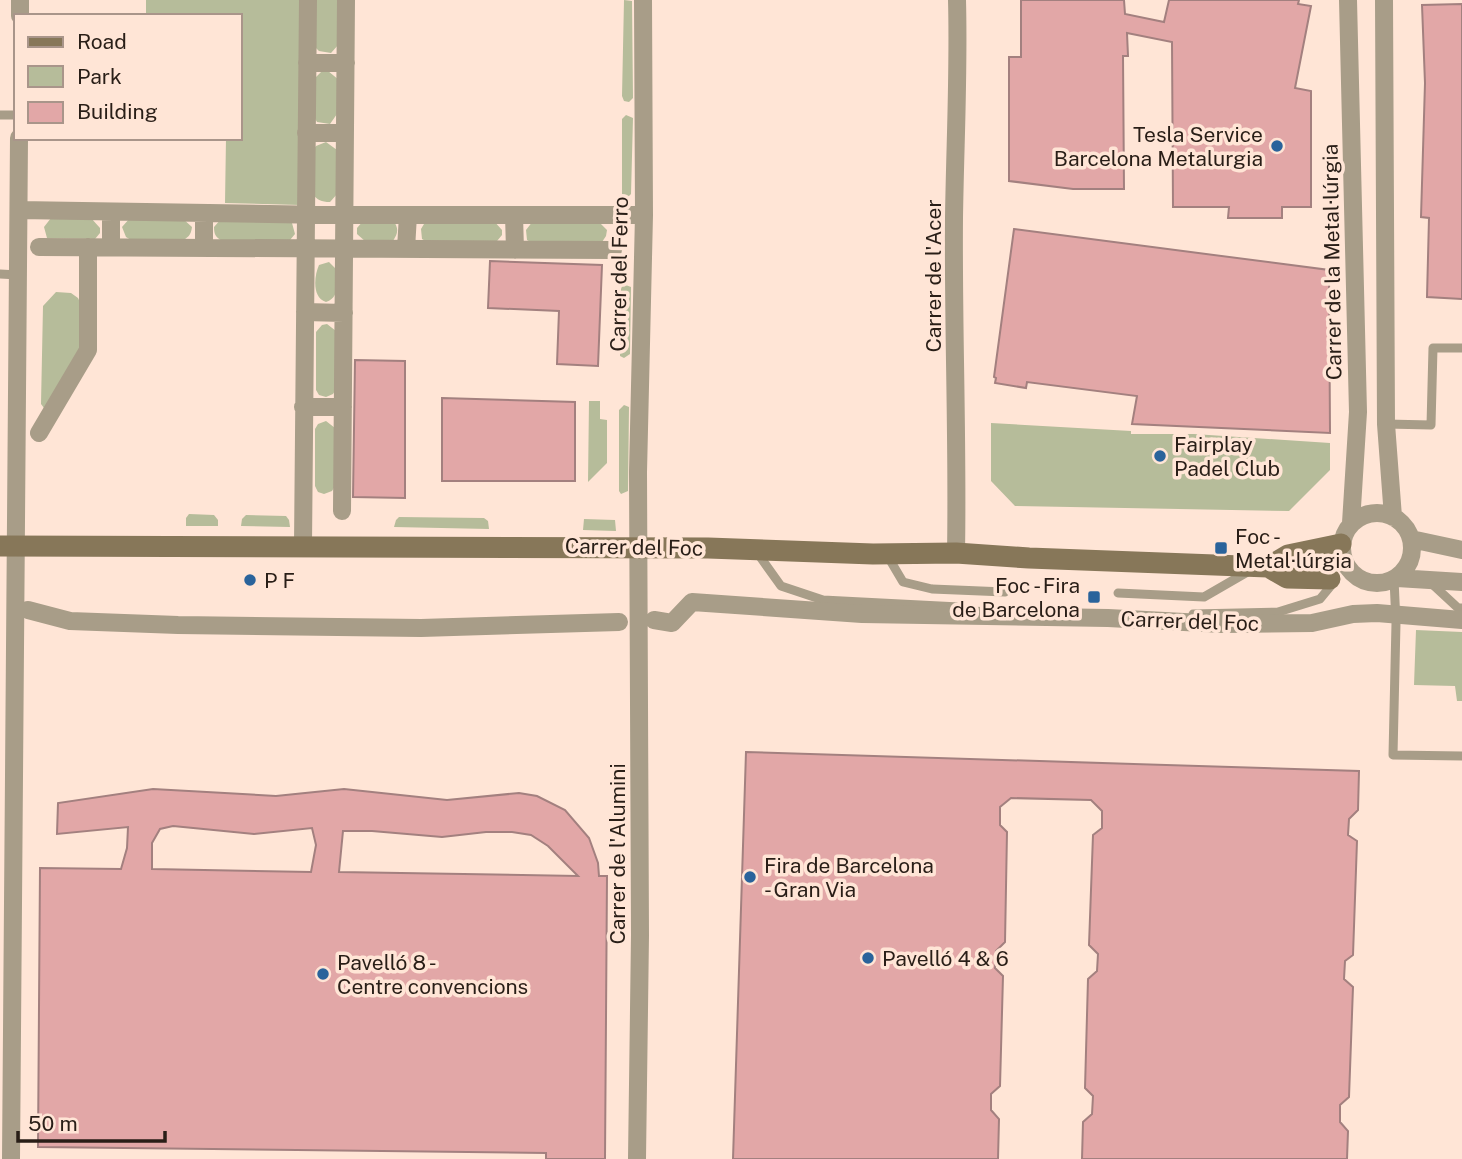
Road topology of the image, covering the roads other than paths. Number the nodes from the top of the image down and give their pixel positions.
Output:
1 (308, 0) edge
2 (346, 0) edge
3 (643, 0) edge
4 (957, 0) edge
5 (1348, 0) edge
6 (1384, 0) edge
7 (307, 63) junction
8 (346, 63) junction
9 (306, 133) junction
10 (345, 133) junction
11 (19, 140) edge
12 (19, 210) junction
13 (111, 212) junction
14 (204, 213) junction
15 (305, 214) junction
16 (344, 215) junction
17 (408, 215) junction
18 (514, 215) junction
19 (644, 215) junction
20 (39, 247) dead end
21 (88, 247) junction
22 (111, 247) junction
23 (204, 248) junction
24 (305, 248) junction
25 (344, 249) junction
26 (407, 249) junction
27 (515, 250) junction
28 (613, 250) dead end
29 (0, 274) edge
30 (18, 275) junction
31 (304, 312) junction
32 (344, 313) junction
33 (1462, 348) edge
34 (303, 407) junction
35 (343, 407) junction
36 (1386, 424) junction
37 (39, 433) dead end
38 (342, 511) dead end
39 (1393, 517) junction
40 (1351, 523) junction
41 (1411, 539) junction
42 (1341, 544) junction
43 (303, 545) junction
44 (8, 546) edge
45 (639, 548) junction
46 (755, 550) junction
47 (1462, 550) edge
48 (956, 553) junction
49 (886, 554) junction
50 (1262, 566) junction
51 (1357, 578) junction
52 (1395, 578) junction
53 (1333, 579) junction
54 (1427, 580) junction
55 (1462, 582) edge
56 (1005, 592) dead end
57 (1118, 593) dead end
58 (1462, 608) edge
59 (33, 611) dead end
60 (1388, 614) junction
61 (654, 620) dead end
62 (1462, 620) edge
63 (617, 622) dead end
64 (1462, 756) edge
65 (11, 1159) edge
66 (637, 1159) edge

1 - 7 street
2 - 8 street
3 - 19 street, Carrer del Ferro
4 - 48 street, Carrer de l'Acer
5 - 40 street, Carrer de la Metal·lúrgia
6 - 36 street
7 - 8 street
7 - 9 street
8 - 10 street
9 - 10 street
9 - 15 street
10 - 16 street
11 - 12 street
12 - 13 street
12 - 30 street
13 - 14 street
13 - 22 street
14 - 15 street
14 - 23 street
15 - 16 street
15 - 24 street
16 - 17 street
16 - 25 street
17 - 18 street
17 - 26 street
18 - 19 street
18 - 27 street
19 - 45 street, Carrer del Ferro
20 - 21 street
21 - 22 street
21 - 37 street
22 - 23 street
23 - 24 street
24 - 25 street
24 - 31 street
25 - 26 street
25 - 32 street
26 - 27 street
27 - 28 street
29 - 30 lane
30 - 44 street
31 - 32 street
31 - 34 street
32 - 35 street
33 - 36 lane
34 - 35 street
34 - 43 street
35 - 38 street
36 - 39 street
39 - 40 street
39 - 41 street
40 - 42 street
41 - 47 street
41 - 52 street
42 - 50 street, Carrer del Foc
42 - 51 street
43 - 44 street, Carrer del Foc
43 - 45 street, Carrer del Foc
44 - 65 street
45 - 46 street, Carrer del Foc
45 - 66 street, Carrer de l'Alumini
46 - 49 street, Carrer del Foc
46 - 53 lane
48 - 49 street, Carrer del Foc
48 - 50 street, Carrer del Foc
49 - 56 lane
50 - 53 street, Carrer del Foc
50 - 57 lane
51 - 52 street
51 - 53 street, Carrer del Foc
52 - 54 street
52 - 60 lane
54 - 55 street
54 - 58 lane
59 - 63 street
60 - 61 street, Carrer del Foc
60 - 62 street, Carrer del Foc
60 - 64 lane

